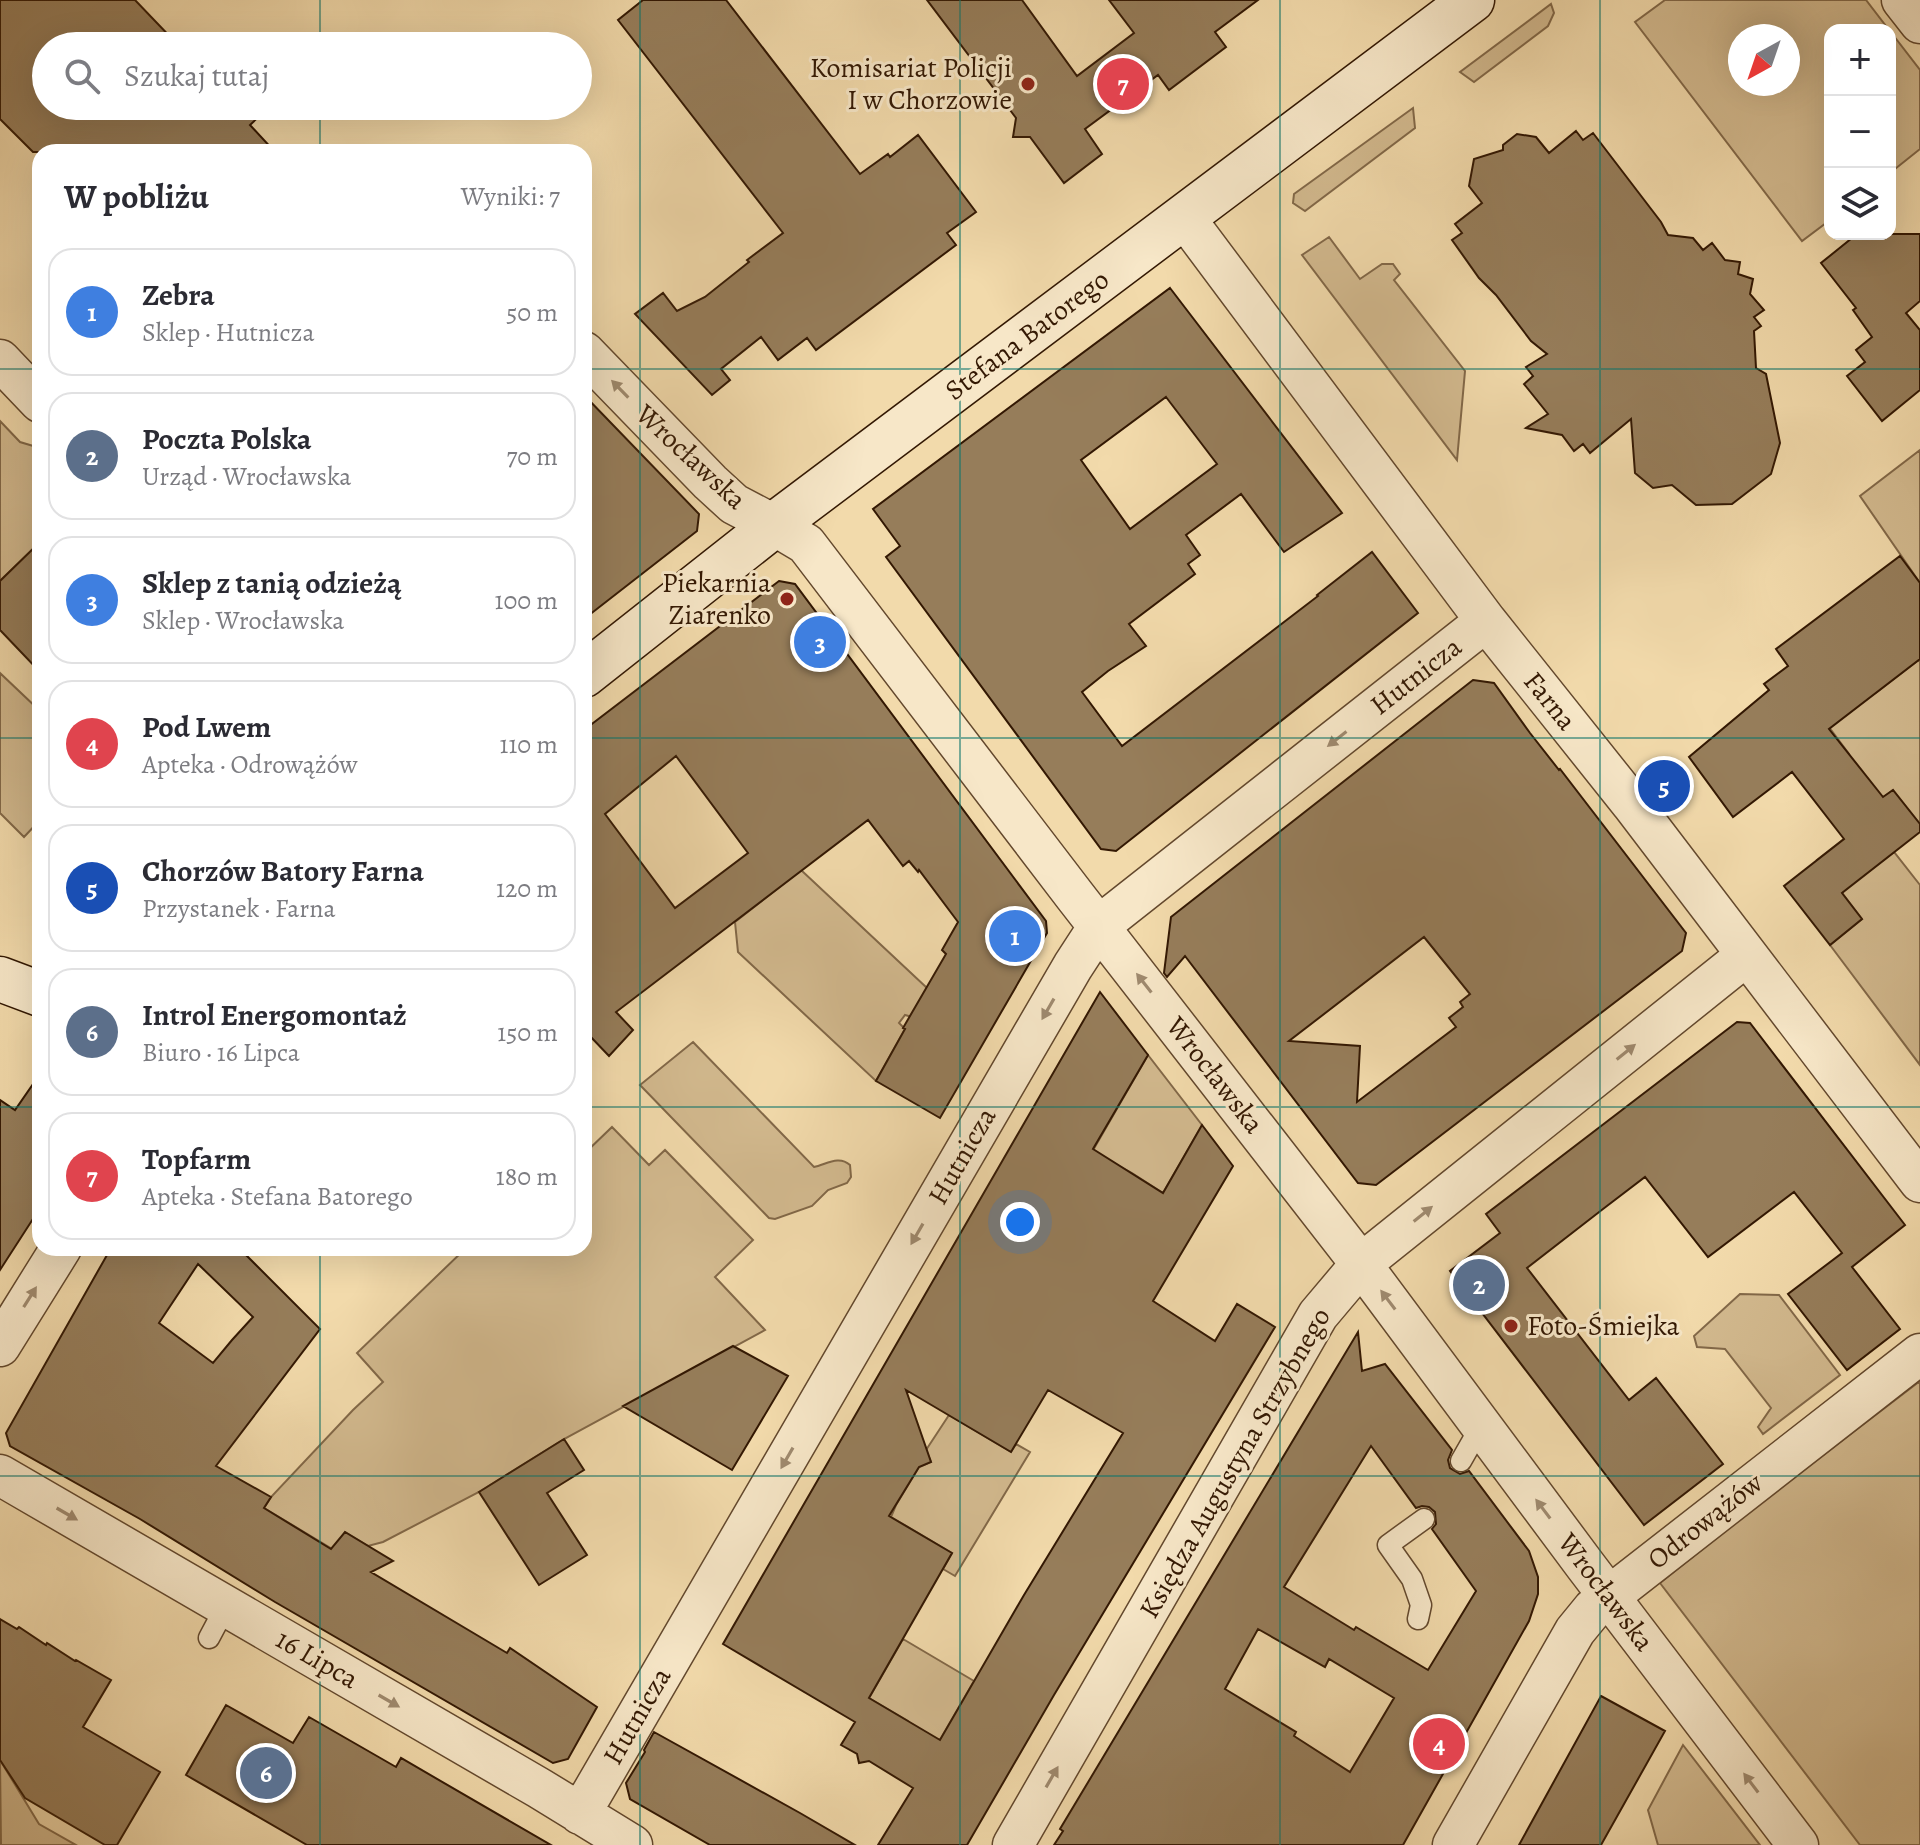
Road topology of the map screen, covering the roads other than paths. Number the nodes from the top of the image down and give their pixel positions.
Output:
1 (1472, 0) edge
2 (1902, 0) edge
3 (1920, 23) edge
4 (1184, 217) junction
5 (0, 360) edge
6 (592, 360) edge
7 (32, 394) edge
8 (774, 525) junction
9 (1486, 621) junction
10 (592, 669) edge
11 (1099, 926) junction
12 (1747, 955) junction
13 (0, 979) edge
14 (32, 991) edge
15 (1920, 1182) edge
16 (56, 1256) edge
17 (1361, 1264) junction
18 (0, 1346) edge
19 (1920, 1354) edge
20 (1481, 1426) junction
21 (1461, 1461) dead end
22 (0, 1475) edge
23 (1424, 1519) dead end
24 (1609, 1596) junction
25 (1418, 1619) dead end
26 (580, 1814) junction
27 (623, 1843) edge
28 (1013, 1845) edge
29 (1453, 1845) edge
30 (1798, 1845) edge

1 - 4 street, Stefana Batorego
2 - 3 street
4 - 8 street, Stefana Batorego
4 - 9 street, Farna
5 - 7 street
8 -> 6 street, Wrocławska
8 - 10 street, Stefana Batorego
8 - 11 street, Wrocławska
9 -> 11 street, Hutnicza
9 - 12 street, Farna
17 -> 11 street, Wrocławska
11 -> 26 street, Hutnicza
12 - 15 street, Farna
17 -> 12 street, Księdza Augustyna Strzybnego
13 - 14 street
18 -> 16 street
20 -> 17 street, Wrocławska
28 -> 17 street, Księdza Augustyna Strzybnego
19 - 24 street, Odrowążów
20 - 21 lane
24 -> 20 street, Wrocławska
22 -> 26 street, 16 Lipca
23 - 25 lane
24 - 29 street, Odrowążów
30 -> 24 street, Wrocławska
26 - 27 street, 16 Lipca

